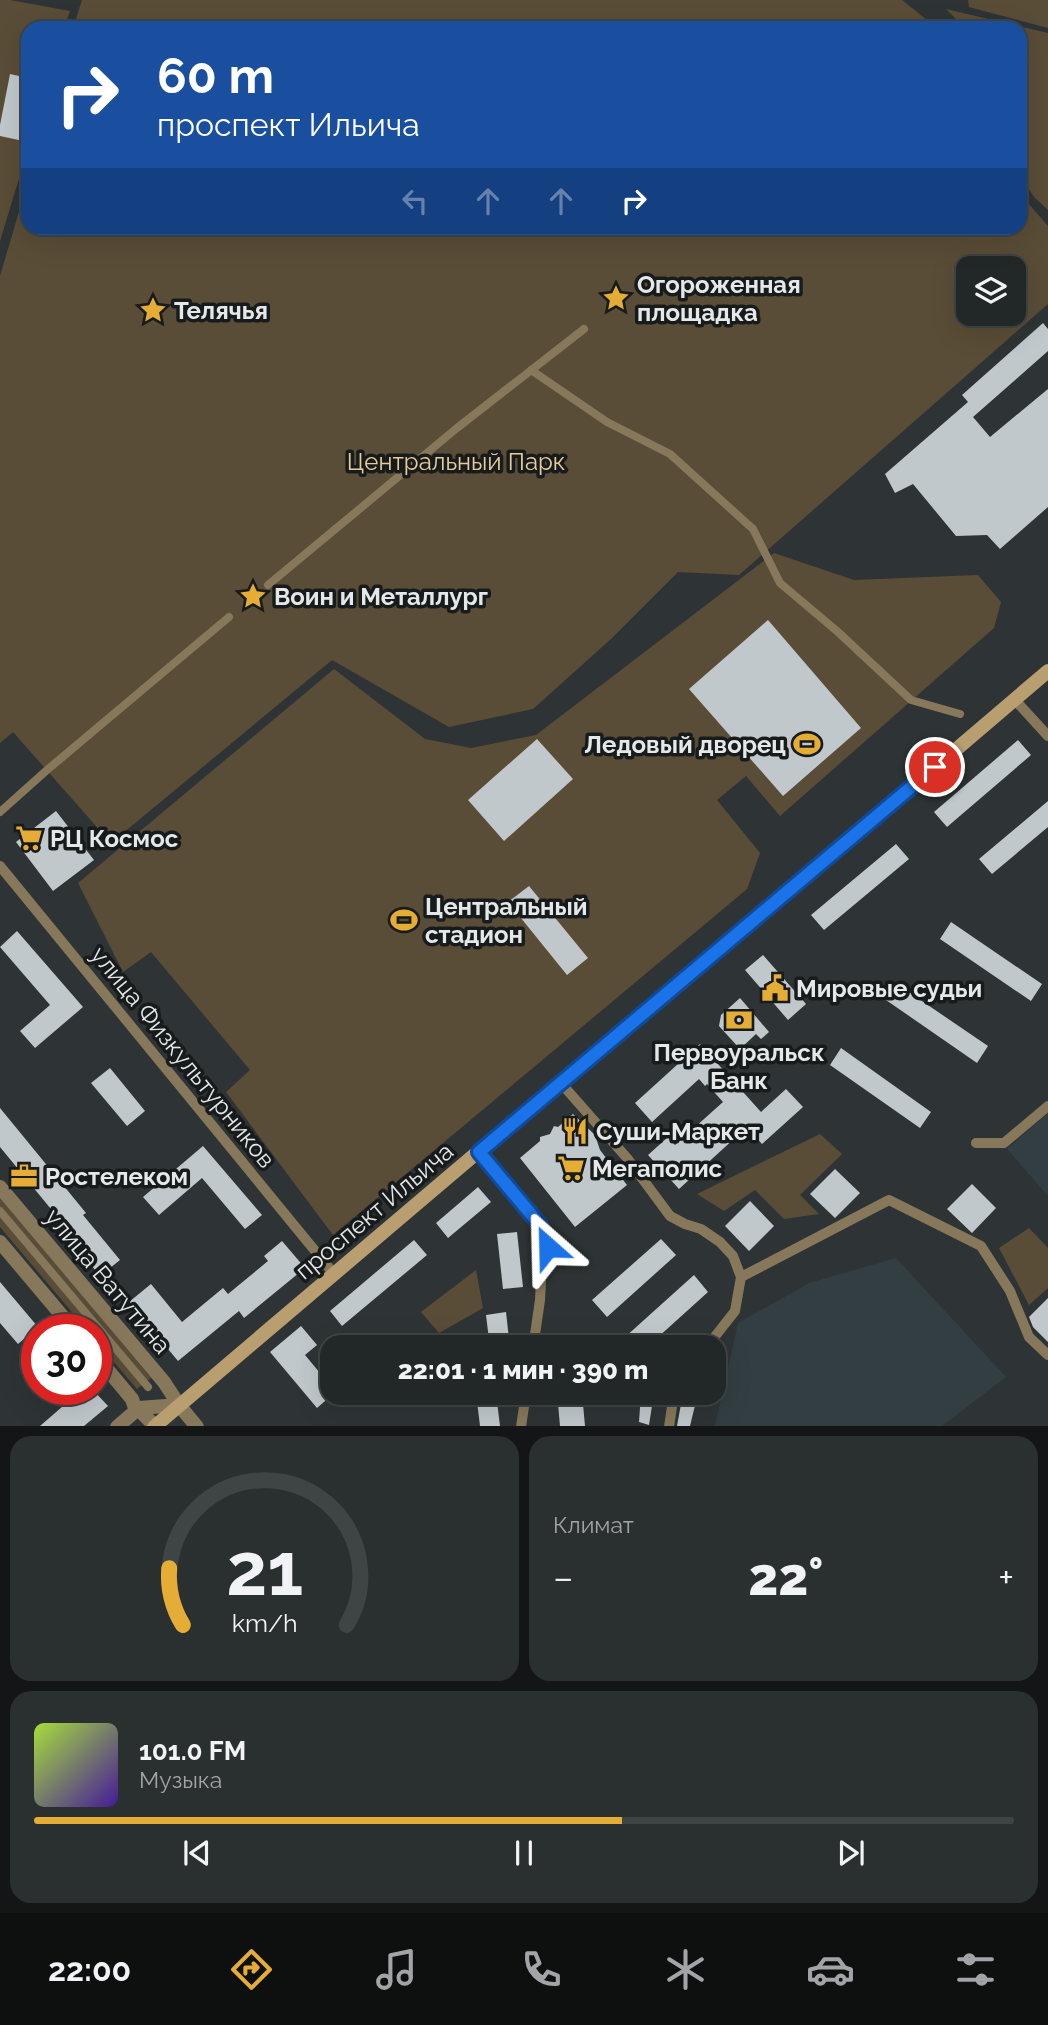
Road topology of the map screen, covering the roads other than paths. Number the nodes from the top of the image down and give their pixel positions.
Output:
1 (584, 329) dead end
2 (531, 370) junction
3 (268, 584) dead end
4 (229, 617) dead end
5 (1048, 671) edge
6 (1014, 699) junction
7 (960, 714) dead end
8 (1048, 736) edge
9 (0, 812) edge
10 (0, 866) edge
11 (561, 1083) junction
12 (1048, 1106) edge
13 (975, 1143) dead end
14 (479, 1152) junction
15 (0, 1187) edge
16 (0, 1211) edge
17 (0, 1242) edge
18 (334, 1274) junction
19 (741, 1277) junction
20 (61, 1314) edge
21 (535, 1335) edge
22 (716, 1335) edge
23 (1048, 1356) edge
24 (112, 1375) edge
25 (148, 1387) dead end
26 (179, 1405) junction
27 (524, 1405) edge
28 (672, 1405) edge
29 (139, 1408) junction
30 (117, 1426) edge
31 (154, 1426) edge
32 (197, 1426) edge
33 (521, 1426) edge
34 (669, 1426) edge

1 - 2 street
2 - 3 street
2 - 7 street
4 - 9 street
5 - 6 main road, проспект Ильича
6 - 8 street
6 - 11 main road, проспект Ильича
10 - 18 street, улица Физкультурников
11 - 14 main road, проспект Ильича
11 - 19 street
12 - 13 street
14 - 18 main road, проспект Ильича
14 - 21 street
15 - 26 street, улица Ватутина
16 - 25 street
17 - 20 street
18 - 26 main road, проспект Ильича
19 - 22 street
19 - 23 street
24 - 29 street
26 - 29 street
26 - 31 main road, проспект Ильича
26 - 32 street
27 - 33 street
28 - 34 street
29 - 30 street
29 - 31 street

